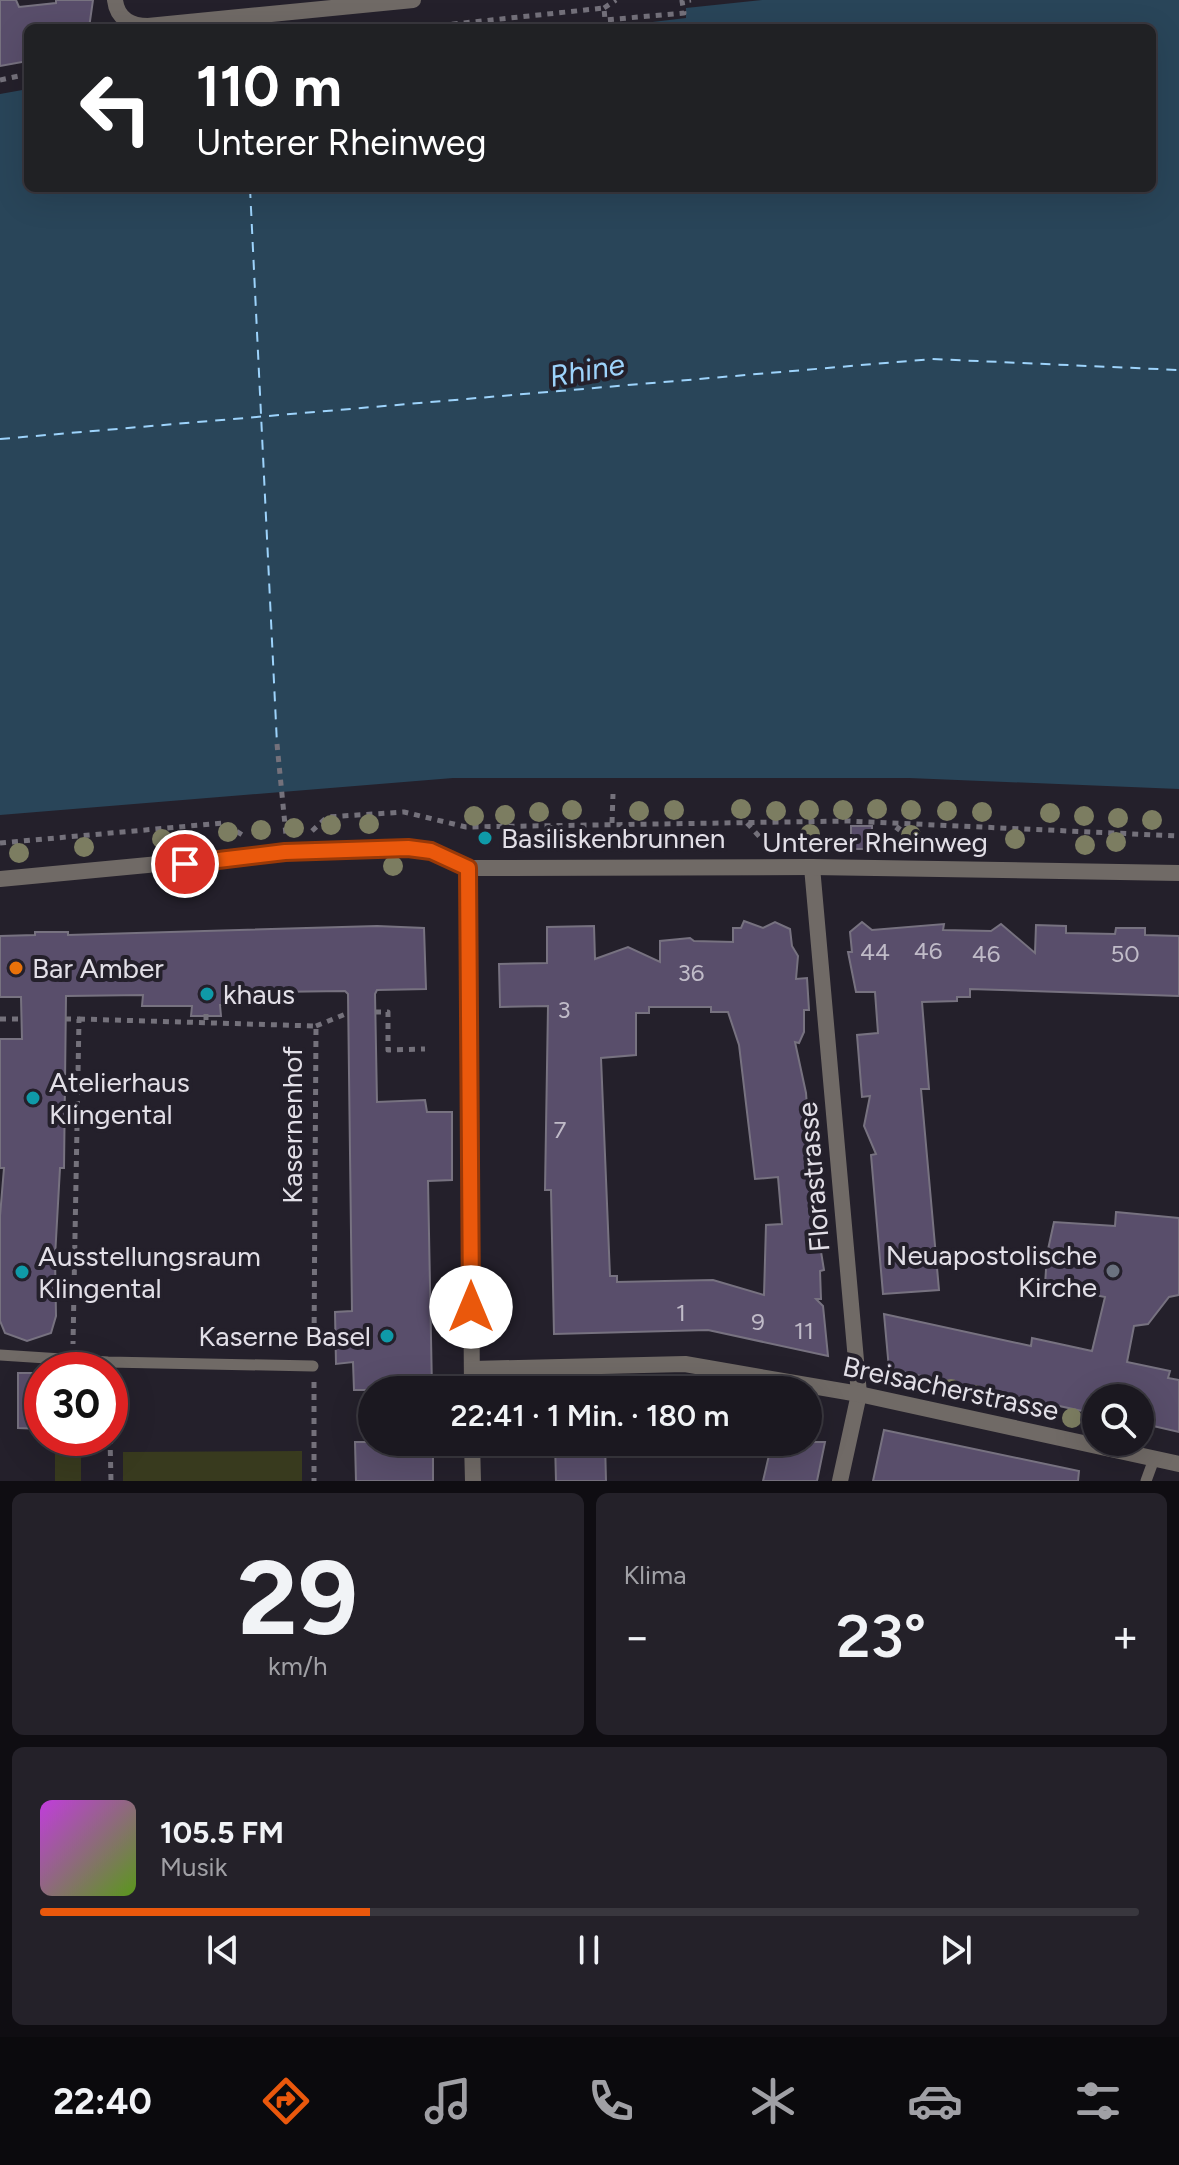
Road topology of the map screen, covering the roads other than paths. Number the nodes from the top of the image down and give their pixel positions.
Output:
1 (115, 0) edge
2 (413, 0) edge
3 (136, 24) edge
4 (160, 24) edge
5 (812, 867) junction
6 (468, 868) junction
7 (1179, 873) edge
8 (0, 879) edge
9 (0, 1355) edge
10 (313, 1366) road end
11 (472, 1369) junction
12 (472, 1376) edge
13 (859, 1394) junction
14 (472, 1456) edge
15 (1154, 1459) junction
16 (1179, 1464) edge
17 (473, 1481) edge
18 (840, 1481) edge
19 (1146, 1481) edge

1 - 3 street
2 - 4 street
5 - 6 street, Unterer Rheinweg
5 - 7 street, Unterer Rheinweg
5 - 13 street, Florastrasse
6 - 8 street, Unterer Rheinweg
6 - 11 street
9 - 10 lane
11 - 12 street
11 - 13 street, Breisacherstrasse
13 - 15 street, Breisacherstrasse
13 - 18 street, Florastrasse
14 - 17 street
15 - 16 street, Breisacherstrasse
15 - 19 lane

